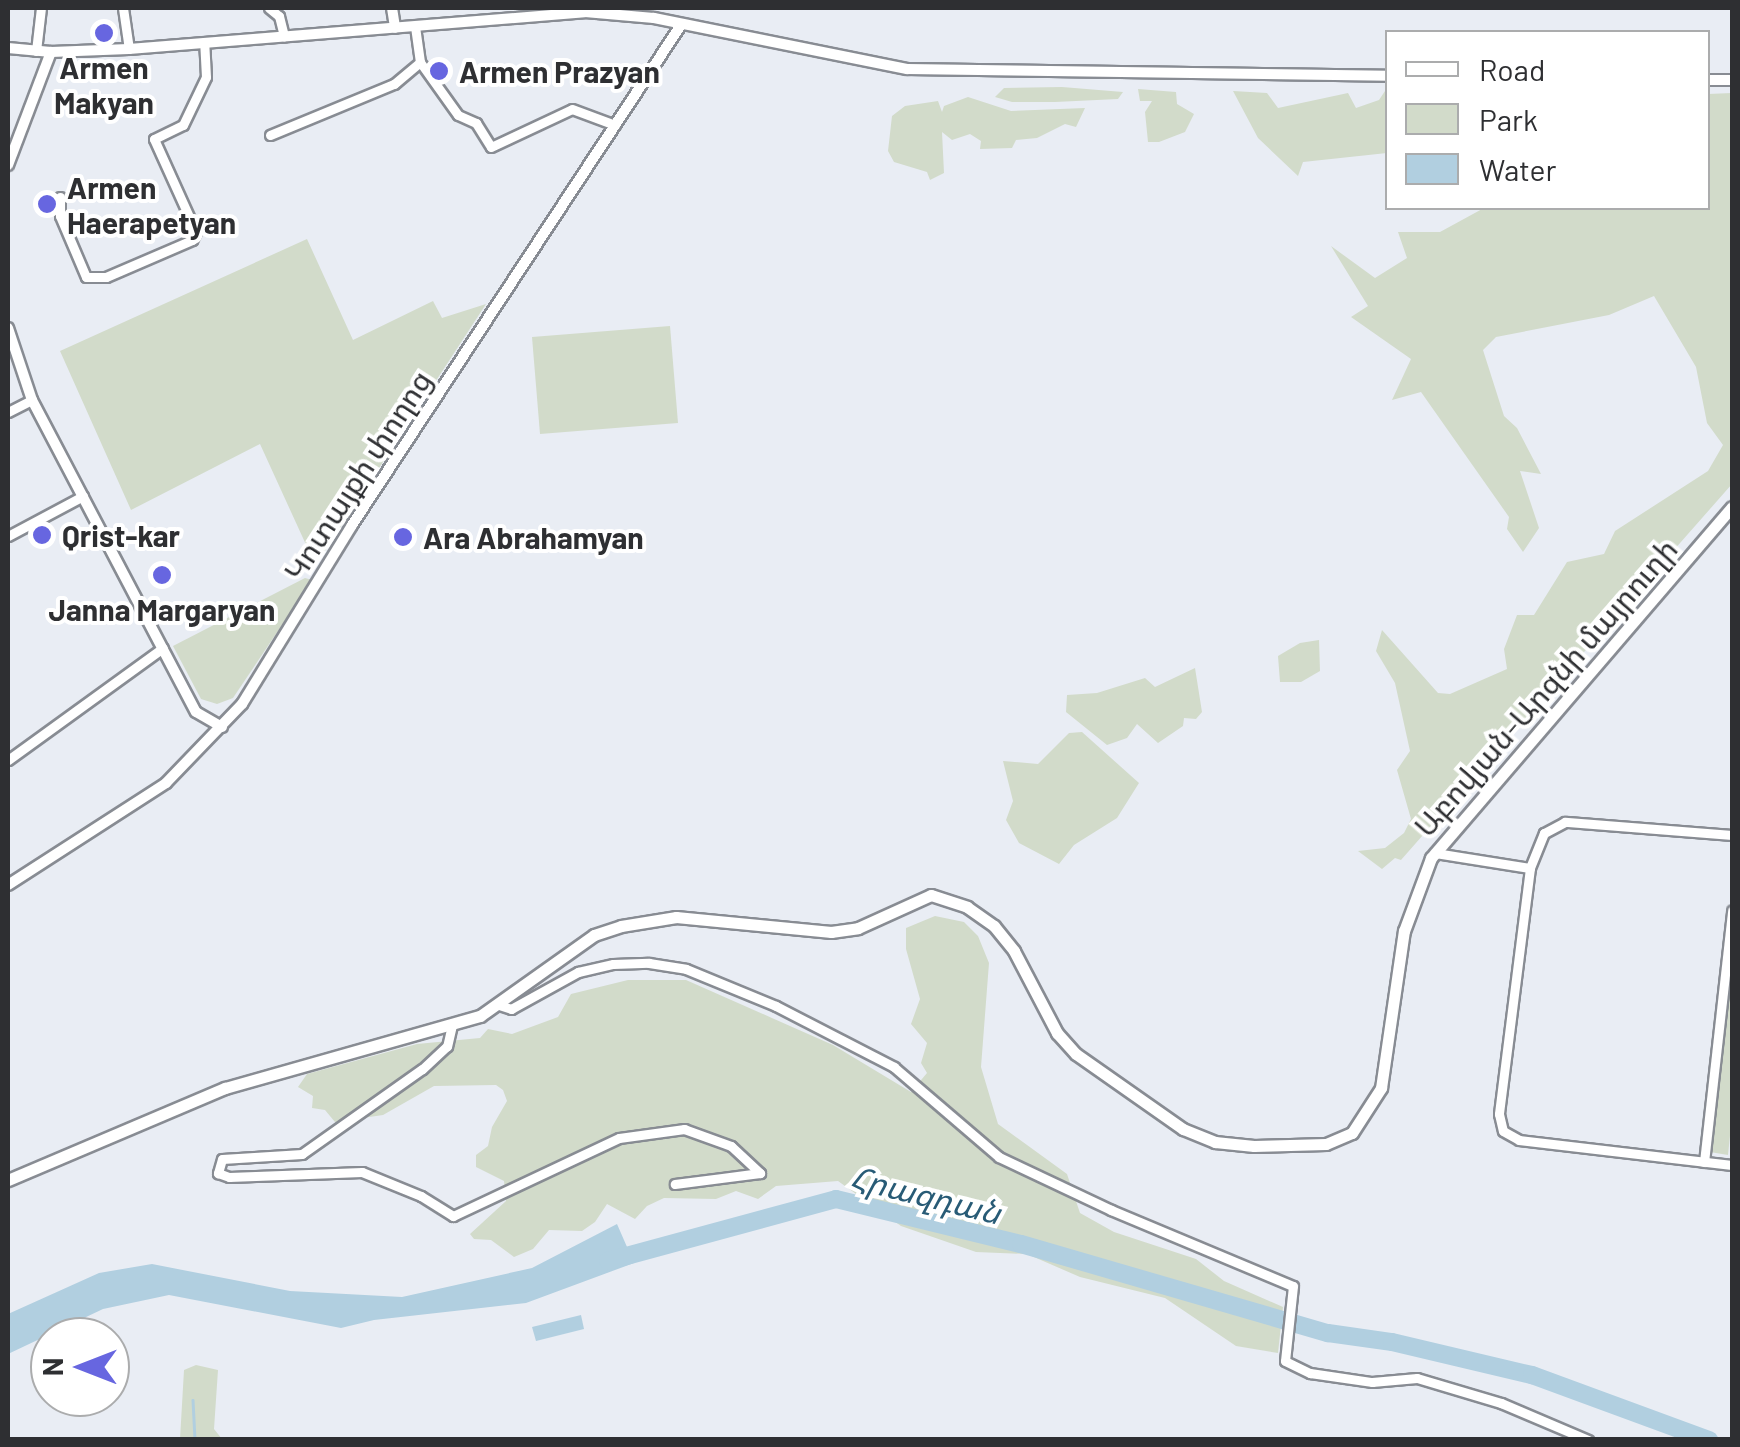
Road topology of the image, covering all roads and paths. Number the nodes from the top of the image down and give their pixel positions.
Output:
1 (41, 8) edge
2 (124, 8) edge
3 (269, 8) edge
4 (392, 8) edge
5 (681, 25) junction
6 (415, 26) junction
7 (395, 28) junction
8 (284, 36) junction
9 (204, 42) junction
10 (8, 48) edge
11 (128, 49) junction
12 (36, 52) junction
13 (51, 52) junction
14 (420, 62) junction
15 (1385, 76) edge
16 (615, 124) junction
17 (270, 135) dead end
18 (8, 165) edge
19 (60, 197) dead end
20 (8, 328) edge
21 (32, 400) junction
22 (8, 412) edge
23 (83, 496) junction
24 (1732, 507) edge
25 (8, 536) edge
26 (164, 648) junction
27 (222, 727) junction
28 (8, 760) edge
29 (1730, 838) edge
30 (1435, 853) junction
31 (1530, 868) junction
32 (8, 885) edge
33 (1732, 911) edge
34 (499, 1005) junction
35 (452, 1024) junction
36 (1704, 1162) junction
37 (1732, 1165) edge
38 (8, 1180) edge
39 (675, 1184) dead end
40 (1588, 1440) edge

1 - 12 street
2 - 11 street
3 - 8 street
4 - 7 street
5 - 6 street
5 - 15 street
5 - 16 street, Կոտայքի փողոց
6 - 7 street
6 - 14 street
7 - 8 street
8 - 9 street
9 - 11 street
9 - 19 street
10 - 12 street
11 - 13 street
12 - 13 street
13 - 18 street
14 - 16 street
14 - 17 street
16 - 27 street, Կոտայքի փողոց
20 - 21 street
21 - 22 street
21 - 23 street
23 - 25 street
23 - 26 street
24 - 30 main road, Աբովյան-Արզնի մայրուղի
26 - 27 street
26 - 28 street
27 - 32 street, Կոտայքի փողոց
29 - 31 street
30 - 31 street
30 - 34 main road, Աբովյան-Արզնի մայրուղի
31 - 36 street
33 - 36 street
34 - 35 main road, Աբովյան-Արզնի մայրուղի
34 - 40 street
35 - 38 main road, Աբովյան-Արզնի մայրուղի
35 - 39 street
36 - 37 street

